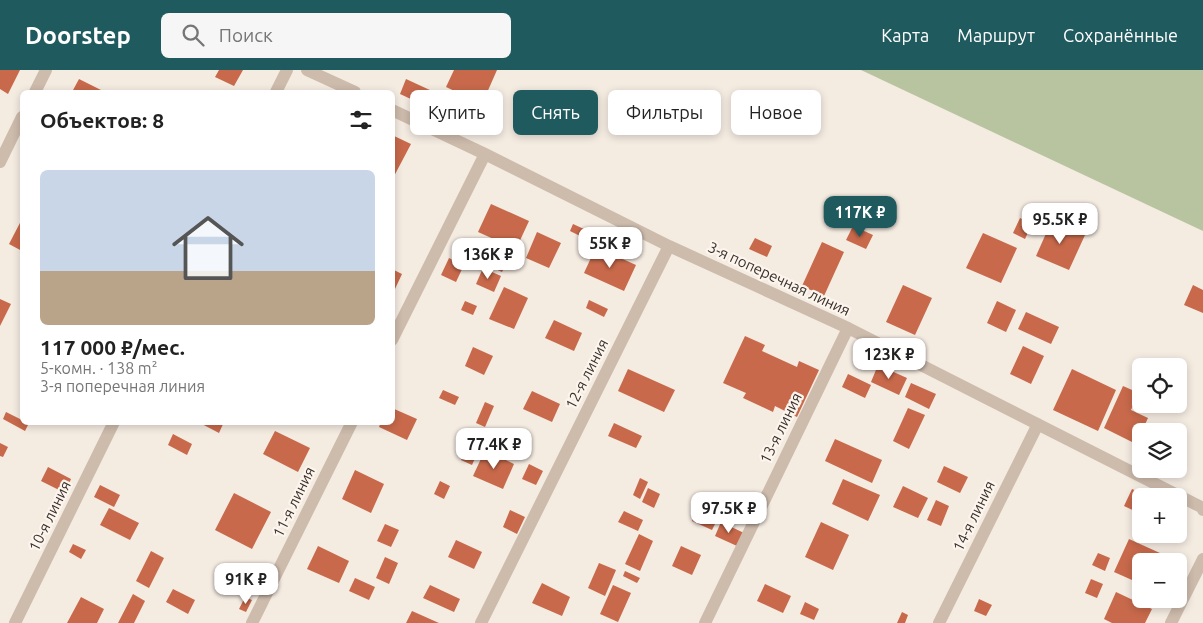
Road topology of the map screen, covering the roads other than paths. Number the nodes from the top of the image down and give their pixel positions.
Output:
1 (46, 70) edge
2 (287, 70) edge
3 (307, 70) edge
4 (36, 90) edge
5 (277, 90) edge
6 (351, 90) edge
7 (395, 111) edge
8 (20, 121) edge
9 (485, 154) junction
10 (0, 162) edge
11 (669, 246) junction
12 (848, 328) junction
13 (395, 334) edge
14 (1038, 424) junction
15 (113, 425) edge
16 (351, 425) edge
17 (1203, 509) edge
18 (1203, 559) edge
19 (15, 623) edge
20 (252, 623) edge
21 (481, 623) edge
22 (705, 623) edge
23 (939, 623) edge
24 (1171, 623) edge

1 - 4 street
2 - 5 street
3 - 6 street
7 - 9 street, 3-я поперечная линия
8 - 10 street
9 - 11 street, 3-я поперечная линия
9 - 13 street
11 - 12 street, 3-я поперечная линия
11 - 21 street, 12-я линия
12 - 14 street, 3-я поперечная линия
12 - 22 street, 13-я линия
14 - 17 street, 3-я поперечная линия
14 - 23 street, 14-я линия
15 - 19 street, 10-я линия
16 - 20 street, 11-я линия
18 - 24 street

